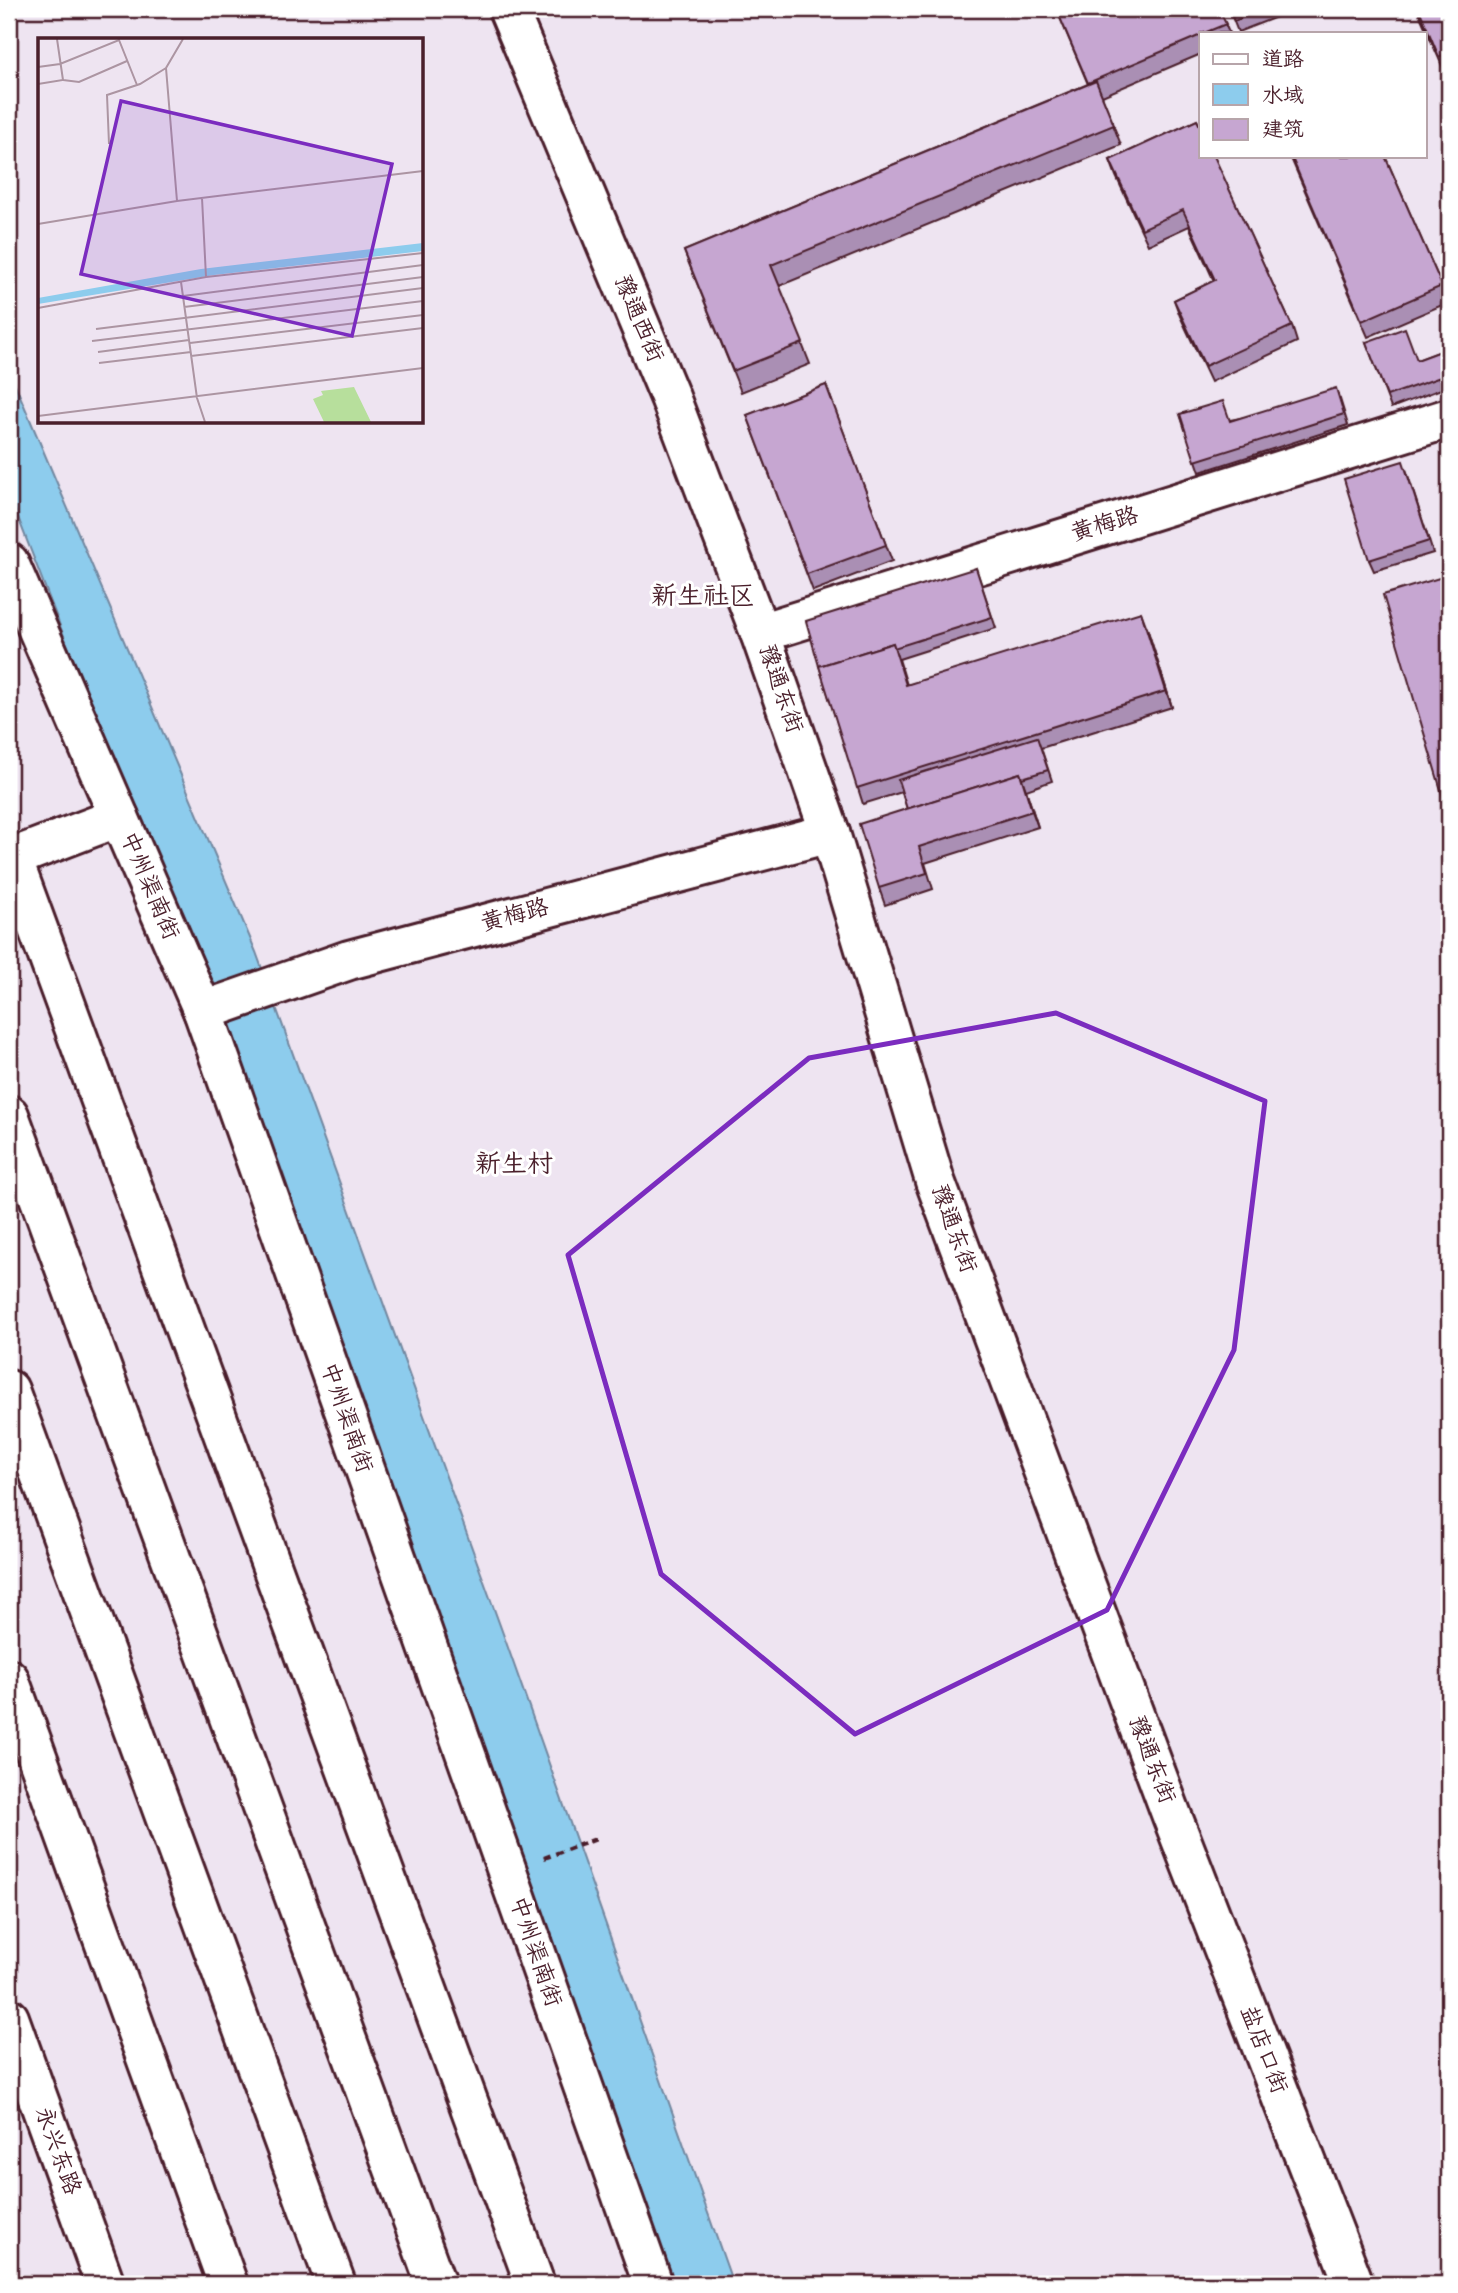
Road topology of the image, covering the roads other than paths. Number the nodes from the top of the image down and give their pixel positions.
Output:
1 (508, 9) edge
2 (1449, 418) edge
3 (9, 563) edge
4 (760, 633) junction
5 (119, 817) junction
6 (830, 833) junction
7 (10, 859) edge
8 (202, 1011) junction
9 (9, 1115) edge
10 (9, 1390) edge
11 (9, 1679) edge
12 (1172, 1816) joint
13 (9, 2018) edge
14 (105, 2284) edge
15 (228, 2284) edge
16 (336, 2284) edge
17 (436, 2284) edge
18 (535, 2284) edge
19 (653, 2284) edge
20 (1354, 2284) edge

1 - 4 street, 豫通西街
2 - 4 street, 黄梅路
3 - 5 street, 中州渠南街
4 - 6 street, 豫通东街
5 - 7 street
5 - 8 street, 中州渠南街
6 - 8 street, 黄梅路
6 - 12 street, 豫通东街
7 - 18 street
8 - 19 street, 中州渠南街
9 - 17 street
10 - 16 street
11 - 15 street
12 - 20 street, 盐店口街
13 - 14 street, 永兴东路

